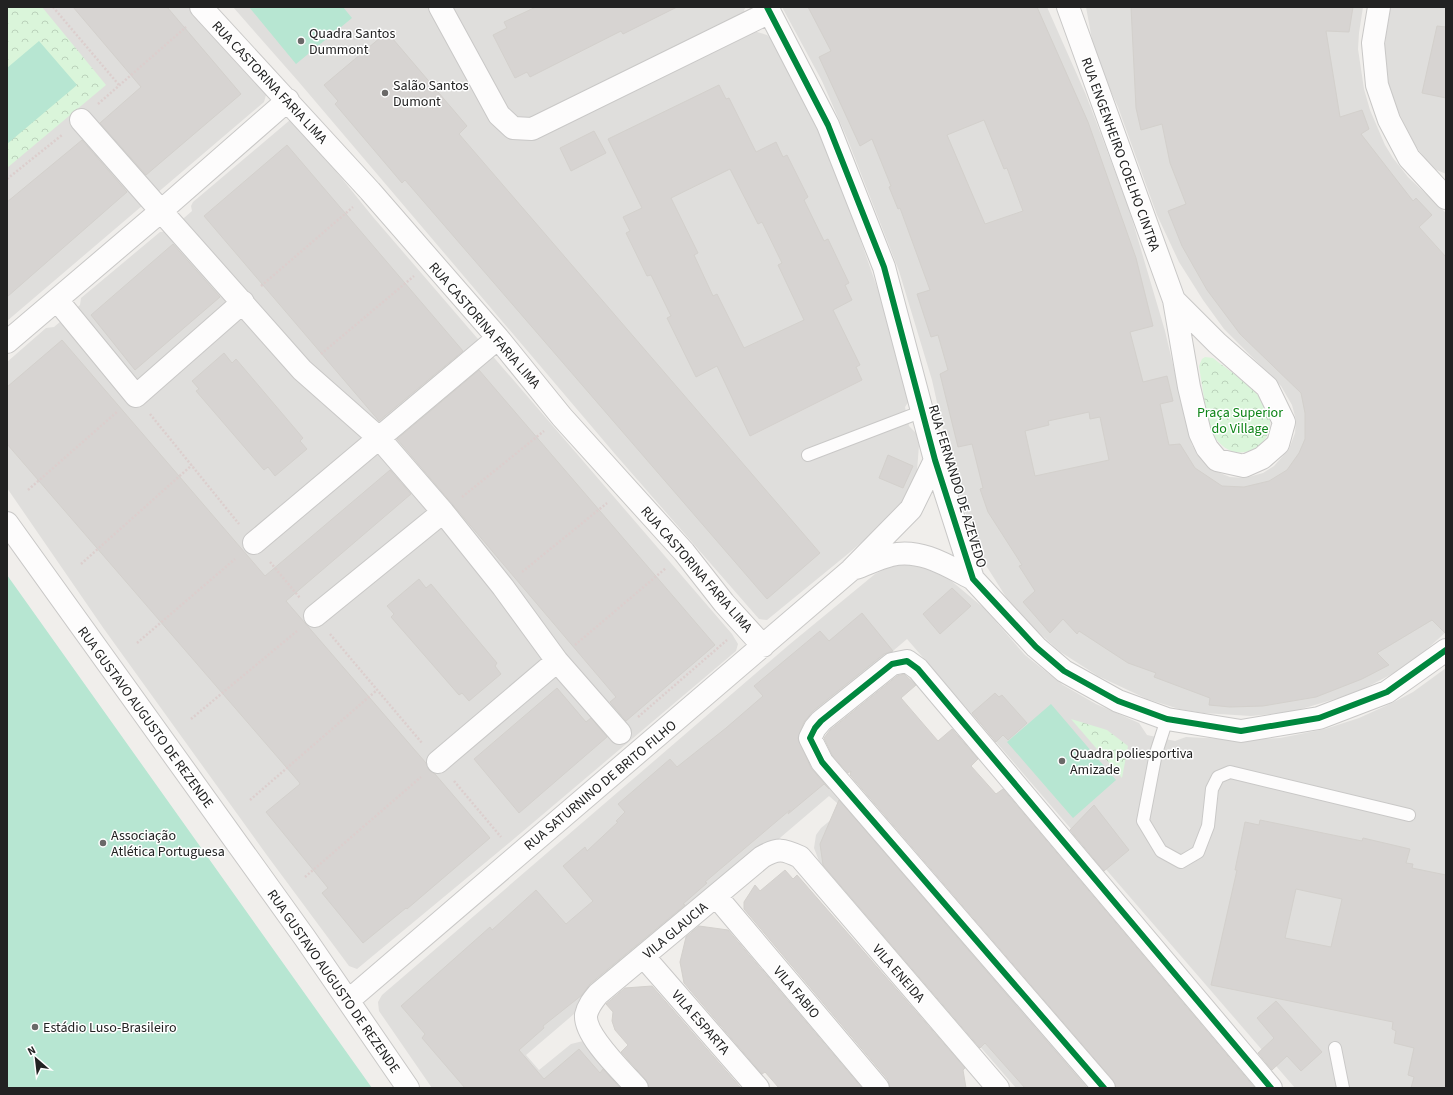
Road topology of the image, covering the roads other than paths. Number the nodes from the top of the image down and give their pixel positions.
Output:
1 (1068, 7) edge
2 (1380, 7) edge
3 (440, 8) edge
4 (203, 9) edge
5 (769, 9) edge
6 (288, 100) junction
7 (81, 120) road end
8 (1446, 198) edge
9 (161, 211) junction
10 (57, 300) junction
11 (1174, 300) junction
12 (243, 302) junction
13 (498, 338) junction
14 (7, 342) edge
15 (923, 411) junction
16 (379, 438) junction
17 (808, 455) dead end
18 (935, 460) junction
19 (443, 512) junction
20 (7, 523) edge
21 (254, 543) road end
22 (851, 570) junction
23 (973, 578) junction
24 (315, 616) road end
25 (763, 646) junction
26 (1446, 650) edge
27 (557, 661) junction
28 (1167, 719) junction
29 (620, 733) road end
30 (438, 762) road end
31 (1409, 815) dead end
32 (800, 857) joint
33 (716, 896) junction
34 (644, 957) junction
35 (349, 1000) junction
36 (1335, 1048) dead end
37 (993, 1086) edge
38 (408, 1088) edge
39 (637, 1088) edge
40 (758, 1088) edge
41 (878, 1088) edge
42 (1104, 1088) edge
43 (1272, 1088) edge
44 (1343, 1088) edge

1 - 11 street, RUA ENGENHEIRO COELHO CINTRA
2 - 8 street
3 - 5 street
4 - 6 street, RUA CASTORINA FARIA LIMA
5 - 15 street, RUA FERNANDO DE AZEVEDO
6 - 9 street
6 - 13 street, RUA CASTORINA FARIA LIMA
7 - 9 street
9 - 10 street
9 - 12 street
10 - 12 street
10 - 14 street
11 - 11 street, RUA ENGENHEIRO COELHO CINTRA
12 - 16 street
13 - 16 street
13 - 25 street, RUA CASTORINA FARIA LIMA
15 - 17 lane
15 - 18 street, RUA FERNANDO DE AZEVEDO
16 - 19 street
16 - 21 street
18 - 22 street, RUA SATURNINO DE BRITO FILHO
18 - 23 street, RUA FERNANDO DE AZEVEDO
19 - 24 street
19 - 27 street
20 - 35 street, RUA GUSTAVO AUGUSTO DE REZENDE
22 - 23 street, RUA SATURNINO DE BRITO FILHO
22 - 25 street, RUA SATURNINO DE BRITO FILHO
23 - 28 street, RUA FERNANDO DE AZEVEDO
25 - 35 street, RUA SATURNINO DE BRITO FILHO
26 - 28 street, RUA FERNANDO DE AZEVEDO
27 - 29 street
27 - 30 street
28 - 31 lane
32 - 33 street, VILA GLAUCIA
32 - 37 street, VILA ENEIDA
33 - 34 street, VILA GLAUCIA
33 - 41 street, VILA FABIO
34 - 39 street, VILA GLAUCIA
34 - 40 street, VILA ESPARTA
35 - 38 street, RUA GUSTAVO AUGUSTO DE REZENDE
36 - 44 lane
42 - 43 street

